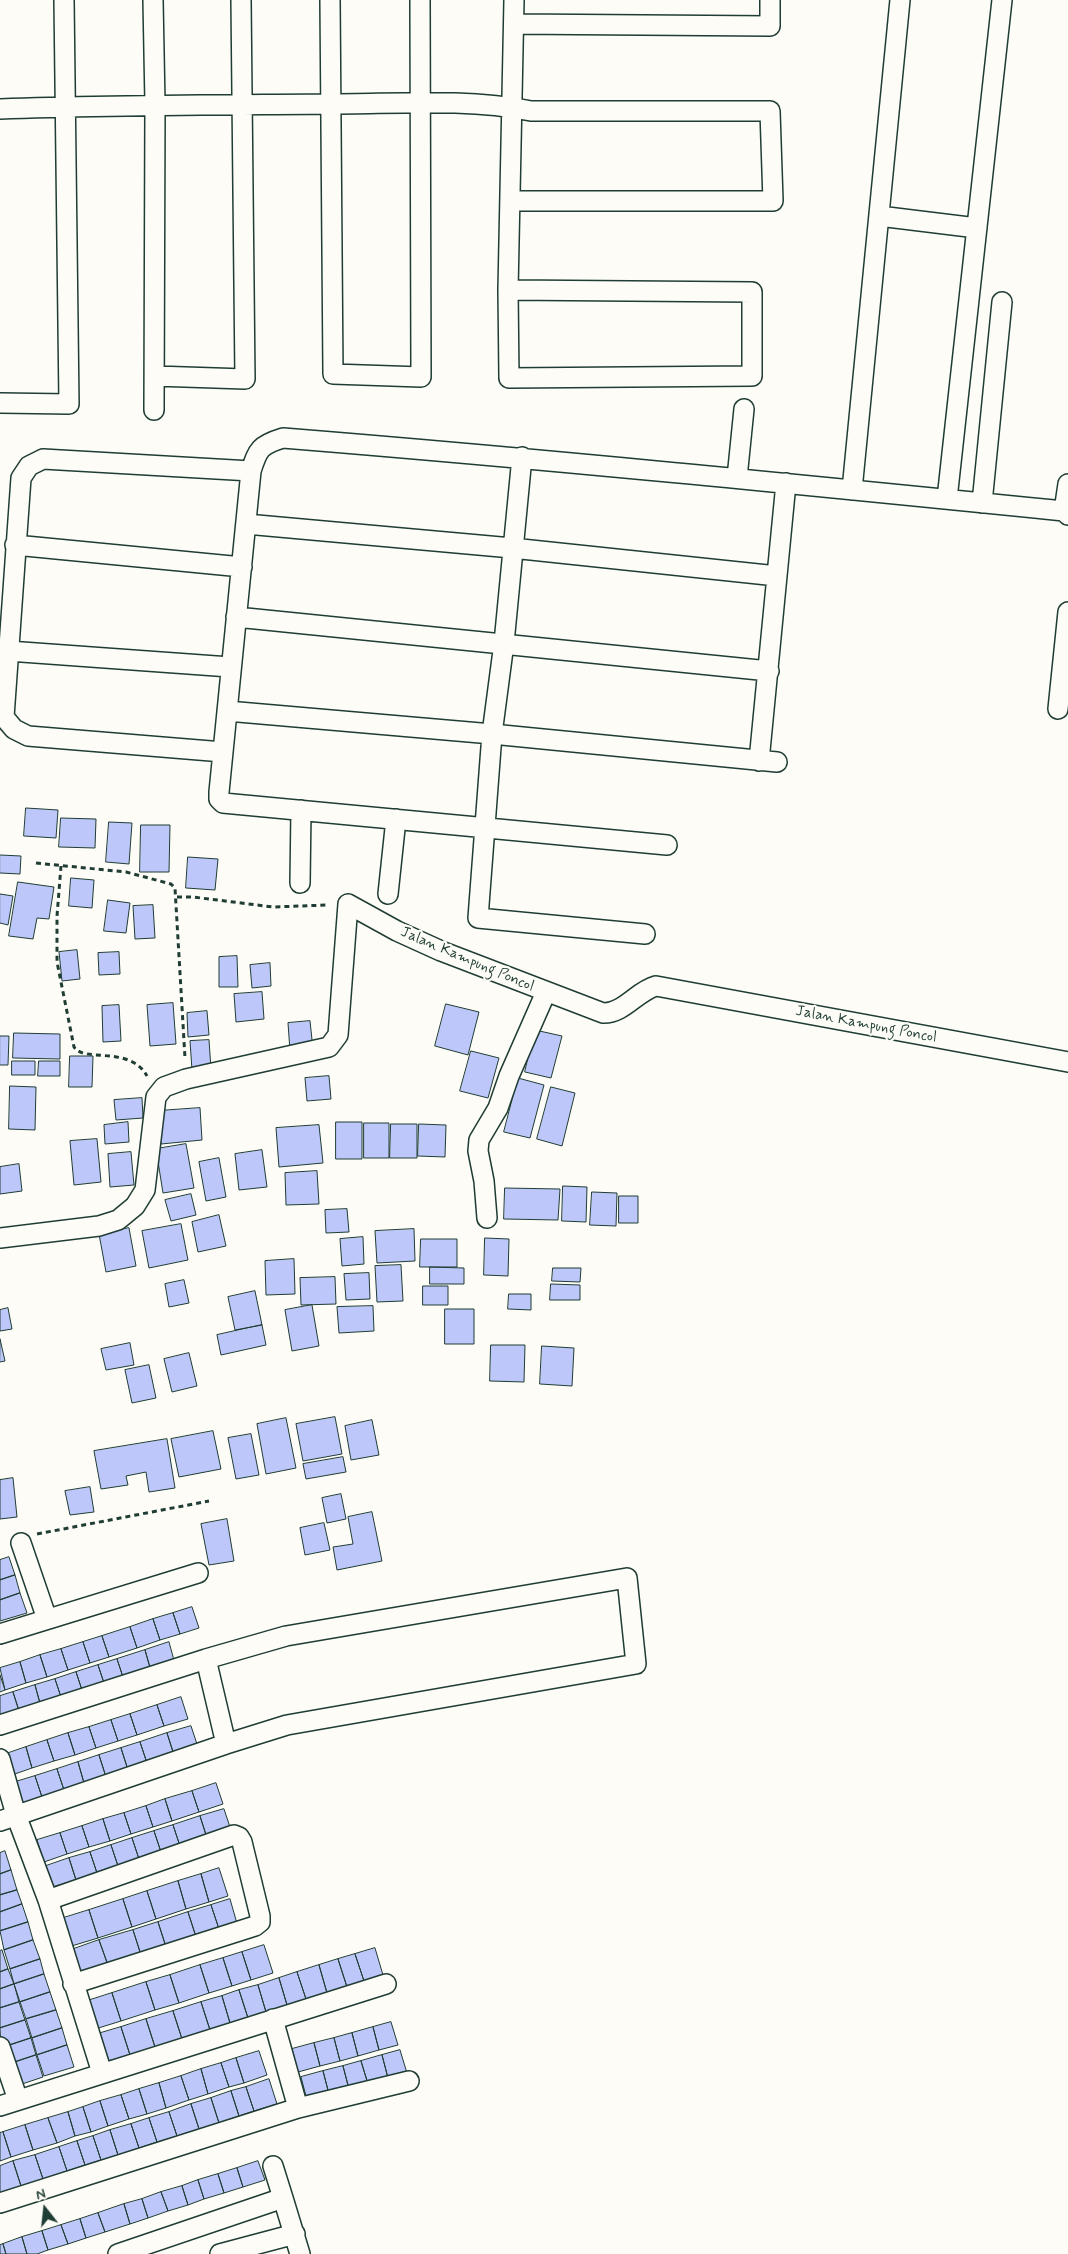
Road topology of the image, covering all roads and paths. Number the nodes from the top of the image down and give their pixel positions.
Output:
1 (64, 0) edge
2 (153, 0) edge
3 (241, 0) edge
4 (330, 0) edge
5 (420, 0) edge
6 (514, 0) edge
7 (770, 0) edge
8 (900, 0) edge
9 (1002, 0) edge
10 (514, 24) junction
11 (421, 103) junction
12 (155, 104) junction
13 (241, 104) junction
14 (330, 104) junction
15 (65, 106) junction
16 (512, 107) junction
17 (0, 108) edge
18 (510, 201) junction
19 (879, 216) junction
20 (977, 228) junction
21 (508, 290) junction
22 (1002, 302) dead end
23 (155, 376) junction
24 (0, 403) edge
25 (744, 409) dead end
26 (154, 410) dead end
27 (522, 457) junction
28 (251, 472) junction
29 (737, 478) junction
30 (786, 483) junction
31 (1068, 485) edge
32 (852, 490) junction
33 (947, 499) junction
34 (982, 502) junction
35 (1066, 513) edge
36 (246, 524) junction
37 (15, 545) junction
38 (512, 548) junction
39 (242, 568) junction
40 (776, 576) junction
41 (1068, 612) edge
42 (236, 617) junction
43 (504, 643) junction
44 (8, 651) junction
45 (230, 667) junction
46 (1065, 669) edge
47 (769, 671) junction
48 (1058, 709) dead end
49 (226, 711) junction
50 (492, 734) junction
51 (223, 752) junction
52 (301, 810) junction
53 (396, 819) junction
54 (484, 827) junction
55 (668, 845) dead end
56 (36, 863) dead end
57 (61, 866) junction
58 (300, 883) dead end
59 (388, 894) dead end
60 (177, 897) junction
61 (348, 904) junction
62 (645, 934) dead end
63 (546, 992) junction
64 (1068, 1062) edge
65 (186, 1079) junction
66 (156, 1097) junction
67 (487, 1218) dead end
68 (0, 1238) edge
69 (209, 1501) dead end
70 (25, 1539) joint
71 (198, 1573) dead end
72 (47, 1619) junction
73 (0, 1634) edge
74 (206, 1659) junction
75 (0, 1725) edge
76 (226, 1744) junction
77 (0, 1760) edge
78 (8, 1818) edge
79 (48, 1900) junction
80 (74, 1984) junction
81 (386, 1984) dead end
82 (273, 2019) junction
83 (0, 2047) edge
84 (102, 2074) junction
85 (409, 2081) dead end
86 (9, 2103) edge
87 (298, 2108) junction
88 (273, 2166) dead end
89 (283, 2198) junction
90 (0, 2203) edge
91 (295, 2234) junction
92 (118, 2254) edge
93 (220, 2254) edge
94 (300, 2254) edge

1 - 15 street
2 - 12 street
3 - 13 street
4 - 14 street
5 - 11 street
6 - 10 street
7 - 10 street
8 - 19 street
9 - 20 street
10 - 16 street
11 - 14 street
11 - 14 street
11 - 16 street
12 - 13 street
12 - 15 street
12 - 23 street
13 - 14 street
13 - 23 street
15 - 17 street
15 - 24 street
16 - 18 street
16 - 18 street
18 - 21 street
19 - 20 street
19 - 32 street
20 - 33 street
21 - 21 street
22 - 34 street
23 - 26 street
25 - 29 street
27 - 28 street
27 - 29 street
27 - 38 street
28 - 36 street
28 - 37 street
29 - 30 street
30 - 32 street
30 - 40 street
31 - 35 street
32 - 33 street
33 - 34 street
34 - 35 street
36 - 38 street
36 - 39 street
37 - 39 street
37 - 44 street
38 - 40 street
38 - 43 street
39 - 42 street
40 - 47 street
41 - 46 street
42 - 43 street
42 - 45 street
43 - 47 street
43 - 50 street
44 - 45 street
44 - 51 street
45 - 49 street
46 - 48 street
47 - 50 street
49 - 50 street
49 - 51 street
50 - 54 street
51 - 52 street
52 - 53 street
52 - 58 street
53 - 54 street
53 - 59 street
54 - 55 street
54 - 62 street
56 - 57 path
57 - 60 path
57 - 66 path
60 - 61 path
60 - 65 path
61 - 63 street, Jalan Kampung Poncol
61 - 65 street
63 - 64 street, Jalan Kampung Poncol
63 - 67 street
65 - 66 street
66 - 68 street
69 - 70 path
70 - 72 street
71 - 72 street
72 - 73 street
74 - 75 street
74 - 76 street
74 - 76 street
76 - 78 street
77 - 78 street
78 - 79 street
79 - 80 street
79 - 80 street
80 - 84 street
81 - 82 street
82 - 84 street
82 - 87 street
83 - 86 street
84 - 86 street
85 - 87 street
87 - 90 street
88 - 89 street
89 - 91 street
89 - 92 street
91 - 93 street
91 - 94 street

